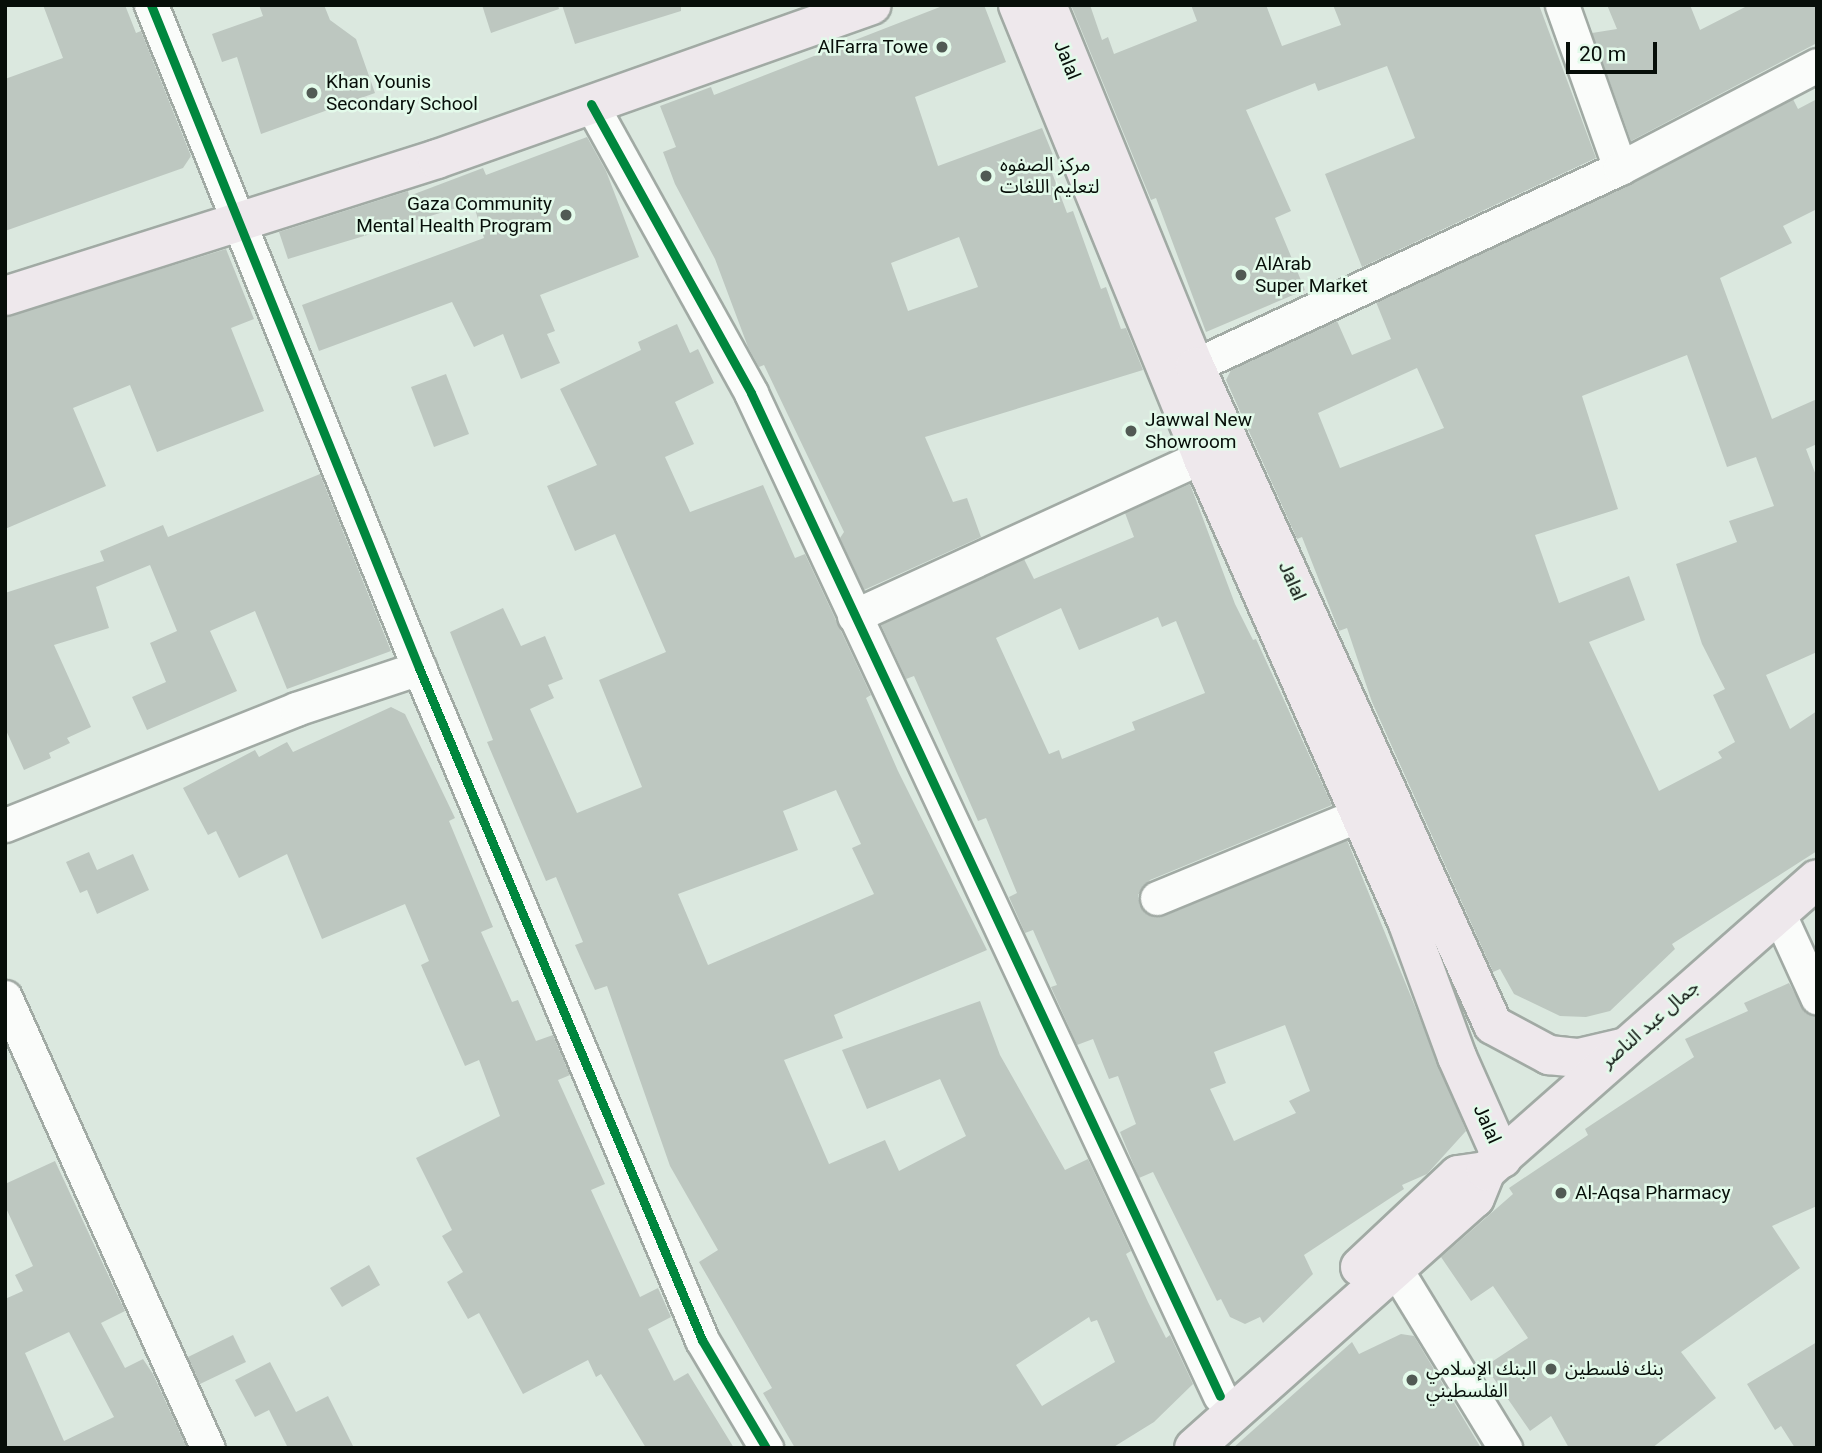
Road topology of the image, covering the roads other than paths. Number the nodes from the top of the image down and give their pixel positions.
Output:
1 (151, 5) edge
2 (802, 5) edge
3 (871, 5) edge
4 (1018, 5) edge
5 (1047, 5) edge
6 (1562, 5) edge
7 (1817, 65) edge
8 (591, 104) junction
9 (1620, 168) junction
10 (234, 207) junction
11 (5, 273) edge
12 (5, 296) edge
13 (1183, 372) junction
14 (1202, 457) junction
15 (854, 616) junction
16 (419, 668) junction
17 (1361, 814) junction
18 (5, 825) edge
19 (1817, 880) edge
20 (1157, 898) dead end
21 (1778, 912) junction
22 (5, 997) edge
23 (1817, 997) edge
24 (1622, 1048) junction
25 (1494, 1164) junction
26 (1389, 1259) junction
27 (1220, 1396) junction
28 (208, 1448) edge
29 (766, 1448) edge
30 (1166, 1448) edge
31 (1194, 1448) edge
32 (1505, 1448) edge

1 - 10 street
2 - 10 main road
3 - 8 main road
4 - 13 main road, Jalal
5 - 13 main road, Jalal
6 - 9 street
7 - 9 street
8 - 10 main road
8 - 15 street
9 - 13 street
10 - 11 main road
10 - 12 main road
10 - 16 street
13 - 14 main road, Jalal
13 - 24 main road, Jalal
14 - 15 street
14 - 17 main road, Jalal
15 - 27 street
16 - 18 street
16 - 29 street
17 - 20 street
17 - 25 main road, Jalal
19 - 21 main road, جمال عبد الناصر
21 - 23 street
21 - 24 main road, جمال عبد الناصر
22 - 28 street
24 - 25 main road, جمال عبد الناصر
25 - 26 main road, جمال عبد الناصر
26 - 27 main road, جمال عبد الناصر
26 - 31 main road, جمال عبد الناصر
26 - 32 street
27 - 30 main road, جمال عبد الناصر

